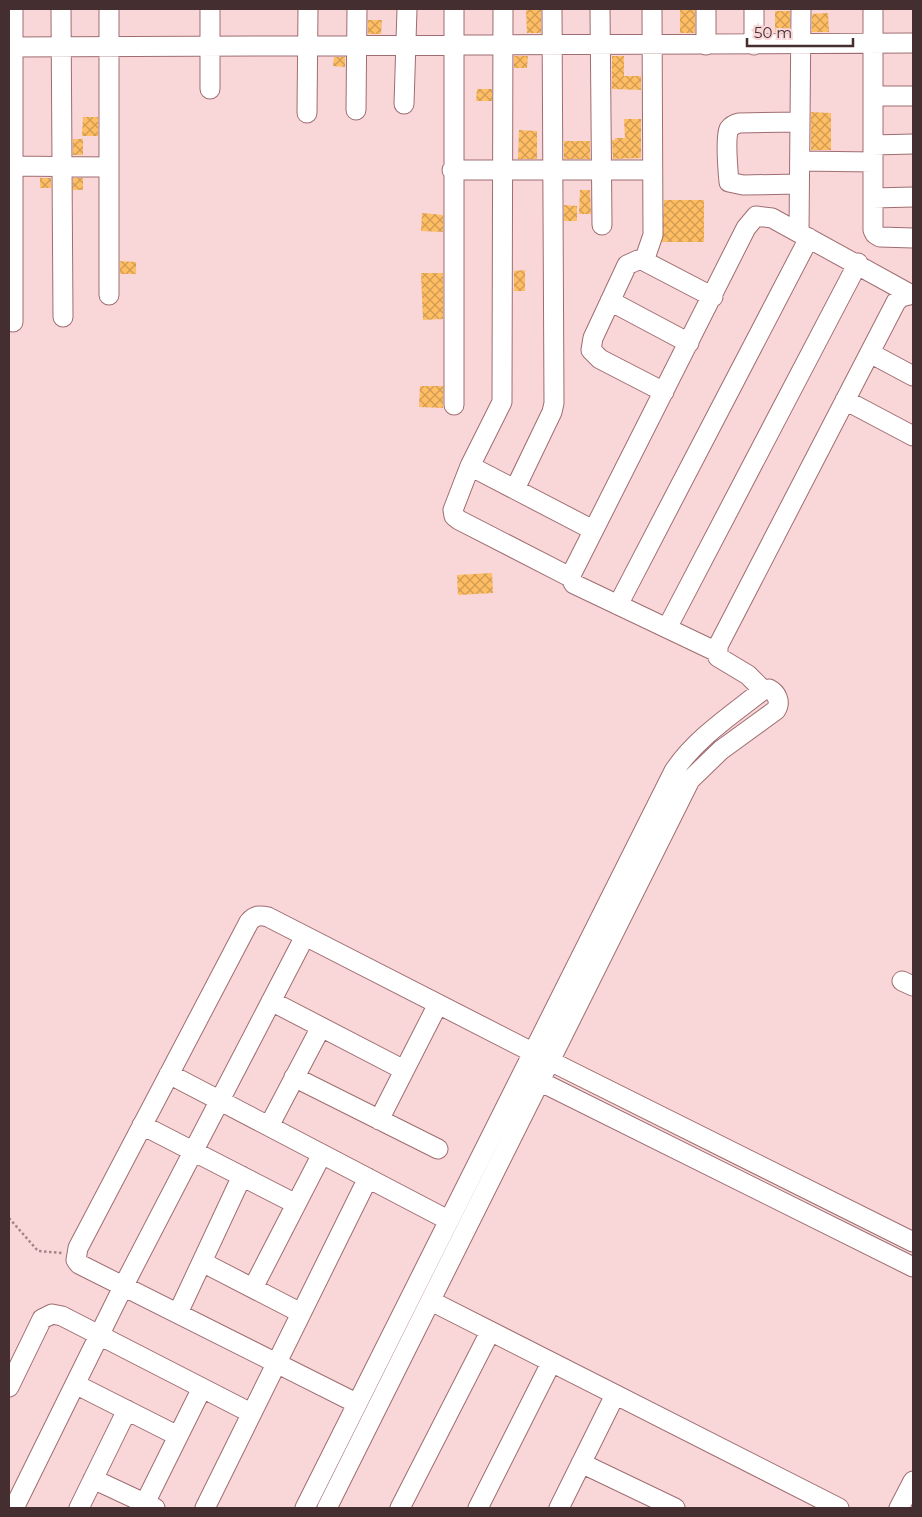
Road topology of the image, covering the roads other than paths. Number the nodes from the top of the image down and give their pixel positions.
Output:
1 (13, 9) edge
2 (61, 9) edge
3 (109, 9) edge
4 (210, 9) edge
5 (308, 9) edge
6 (358, 9) edge
7 (407, 9) edge
8 (454, 9) edge
9 (503, 9) edge
10 (552, 9) edge
11 (600, 9) edge
12 (652, 9) edge
13 (706, 9) edge
14 (754, 9) edge
15 (801, 9) edge
16 (873, 9) edge
17 (913, 43) edge
18 (874, 44) junction
19 (706, 45) junction
20 (754, 45) junction
21 (800, 45) junction
22 (308, 46) junction
23 (358, 46) junction
24 (406, 46) junction
25 (453, 46) junction
26 (503, 46) junction
27 (553, 46) junction
28 (600, 46) junction
29 (652, 46) junction
30 (11, 47) edge
31 (61, 47) junction
32 (110, 47) junction
33 (210, 47) junction
34 (210, 89) dead end
35 (873, 96) junction
36 (913, 96) edge
37 (404, 104) dead end
38 (356, 110) dead end
39 (307, 113) dead end
40 (800, 122) junction
41 (913, 144) edge
42 (873, 153) junction
43 (800, 161) junction
44 (11, 166) edge
45 (62, 166) junction
46 (109, 166) junction
47 (452, 170) junction
48 (503, 170) junction
49 (553, 170) junction
50 (601, 170) junction
51 (652, 170) junction
52 (799, 184) junction
53 (873, 198) junction
54 (913, 198) edge
55 (602, 224) dead end
56 (804, 235) junction
57 (913, 238) edge
58 (644, 261) junction
59 (858, 263) junction
60 (912, 294) edge
61 (109, 295) dead end
62 (713, 297) junction
63 (610, 301) junction
64 (63, 316) dead end
65 (13, 322) dead end
66 (689, 343) junction
67 (870, 353) junction
68 (913, 376) edge
69 (664, 392) junction
70 (845, 400) junction
71 (454, 405) dead end
72 (913, 436) edge
73 (470, 466) junction
74 (515, 489) junction
75 (593, 530) junction
76 (570, 577) junction
77 (618, 605) junction
78 (667, 628) junction
79 (717, 652) junction
80 (763, 690) junction
81 (305, 936) junction
82 (271, 1001) junction
83 (438, 1004) junction
84 (320, 1027) junction
85 (532, 1052) junction
86 (551, 1062) junction
87 (404, 1070) junction
88 (522, 1072) junction
89 (169, 1074) junction
90 (294, 1077) junction
91 (541, 1081) junction
92 (219, 1100) junction
93 (379, 1120) junction
94 (142, 1125) junction
95 (269, 1126) junction
96 (438, 1149) dead end
97 (193, 1150) junction
98 (322, 1154) junction
99 (242, 1176) junction
100 (368, 1178) junction
101 (296, 1204) junction
102 (448, 1220) junction
103 (913, 1242) edge
104 (202, 1262) junction
105 (913, 1267) edge
106 (124, 1286) junction
107 (253, 1288) junction
108 (431, 1301) junction
109 (178, 1313) junction
110 (301, 1313) junction
111 (490, 1332) junction
112 (99, 1336) junction
113 (551, 1362) junction
114 (276, 1363) junction
115 (76, 1384) junction
116 (9, 1387) edge
117 (202, 1388) junction
118 (615, 1395) junction
119 (356, 1404) junction
120 (127, 1410) junction
121 (251, 1413) junction
122 (178, 1436) junction
123 (581, 1463) junction
124 (93, 1479) junction
125 (913, 1481) edge
126 (151, 1506) edge
127 (827, 1506) edge
128 (18, 1507) edge
129 (79, 1508) edge
130 (205, 1508) edge
131 (304, 1508) edge
132 (327, 1508) edge
133 (400, 1508) edge
134 (478, 1508) edge
135 (558, 1508) edge
136 (674, 1508) edge
137 (899, 1508) edge

1 - 30 street
2 - 31 street
3 - 32 street
4 - 33 street
5 - 22 street
6 - 23 street
7 - 24 street
8 - 25 street
9 - 26 street
10 - 27 street
11 - 28 street
12 - 29 street
13 - 19 street
14 - 20 street
15 - 21 street
16 - 18 street
17 - 18 street
18 - 21 street
18 - 35 street
19 - 20 street
19 - 29 street
20 - 21 street
21 - 40 street
22 - 23 street
22 - 33 street
22 - 39 street
23 - 24 street
23 - 38 street
24 - 25 street
24 - 37 street
25 - 26 street
25 - 47 street
26 - 27 street
26 - 48 street
27 - 28 street
27 - 49 street
28 - 29 street
28 - 50 street
29 - 51 street
30 - 31 street
30 - 44 street
31 - 32 street
31 - 45 street
32 - 33 street
32 - 46 street
33 - 34 street
35 - 36 street
35 - 42 street
40 - 43 street
40 - 52 street
41 - 42 street
42 - 43 street
42 - 53 street
43 - 52 street
44 - 45 street
44 - 65 street
45 - 46 street
45 - 64 street
46 - 61 street
47 - 48 street
47 - 71 street
48 - 49 street
48 - 73 street
49 - 50 street
49 - 74 street
50 - 51 street
50 - 55 street
51 - 58 street
52 - 56 street
53 - 54 street
53 - 57 street
56 - 59 street
56 - 62 street
56 - 77 street
58 - 62 street
58 - 63 street
59 - 60 street
59 - 78 street
60 - 67 street
62 - 66 street
63 - 66 street
63 - 69 street
66 - 69 street
67 - 68 street
67 - 70 street
69 - 75 street
70 - 72 street
70 - 79 street
73 - 74 street
73 - 76 street
74 - 75 street
75 - 76 street
76 - 77 street
77 - 78 street
78 - 79 street
79 - 80 street
80 - 85 street
80 - 86 street
81 - 82 street
81 - 83 street
81 - 89 street
82 - 84 street
82 - 92 street
83 - 85 street
83 - 87 street
84 - 87 street
84 - 90 street
85 - 86 street
85 - 88 street
86 - 91 street
86 - 103 street
87 - 93 street
88 - 91 street
88 - 102 street
89 - 92 street
89 - 94 street
90 - 93 street
90 - 95 street
91 - 105 street
91 - 108 street
92 - 95 street
92 - 97 street
93 - 96 street
94 - 97 street
94 - 106 street
95 - 98 street
97 - 99 street
97 - 106 street
98 - 100 street
98 - 101 street
99 - 101 street
99 - 104 street
100 - 102 street
100 - 110 street
101 - 107 street
102 - 119 street
104 - 107 street
104 - 109 street
106 - 109 street
106 - 112 street
107 - 110 street
108 - 111 street
108 - 132 street
109 - 114 street
110 - 114 street
111 - 113 street
111 - 133 street
112 - 115 street
112 - 116 street
112 - 117 street
113 - 118 street
113 - 134 street
114 - 119 street
114 - 121 street
115 - 120 street
115 - 128 street
117 - 121 street
117 - 122 street
118 - 123 street
118 - 127 street
119 - 131 street
120 - 122 street
120 - 124 street
121 - 130 street
122 - 126 street
123 - 135 street
123 - 136 street
124 - 126 street
124 - 129 street
125 - 137 street

